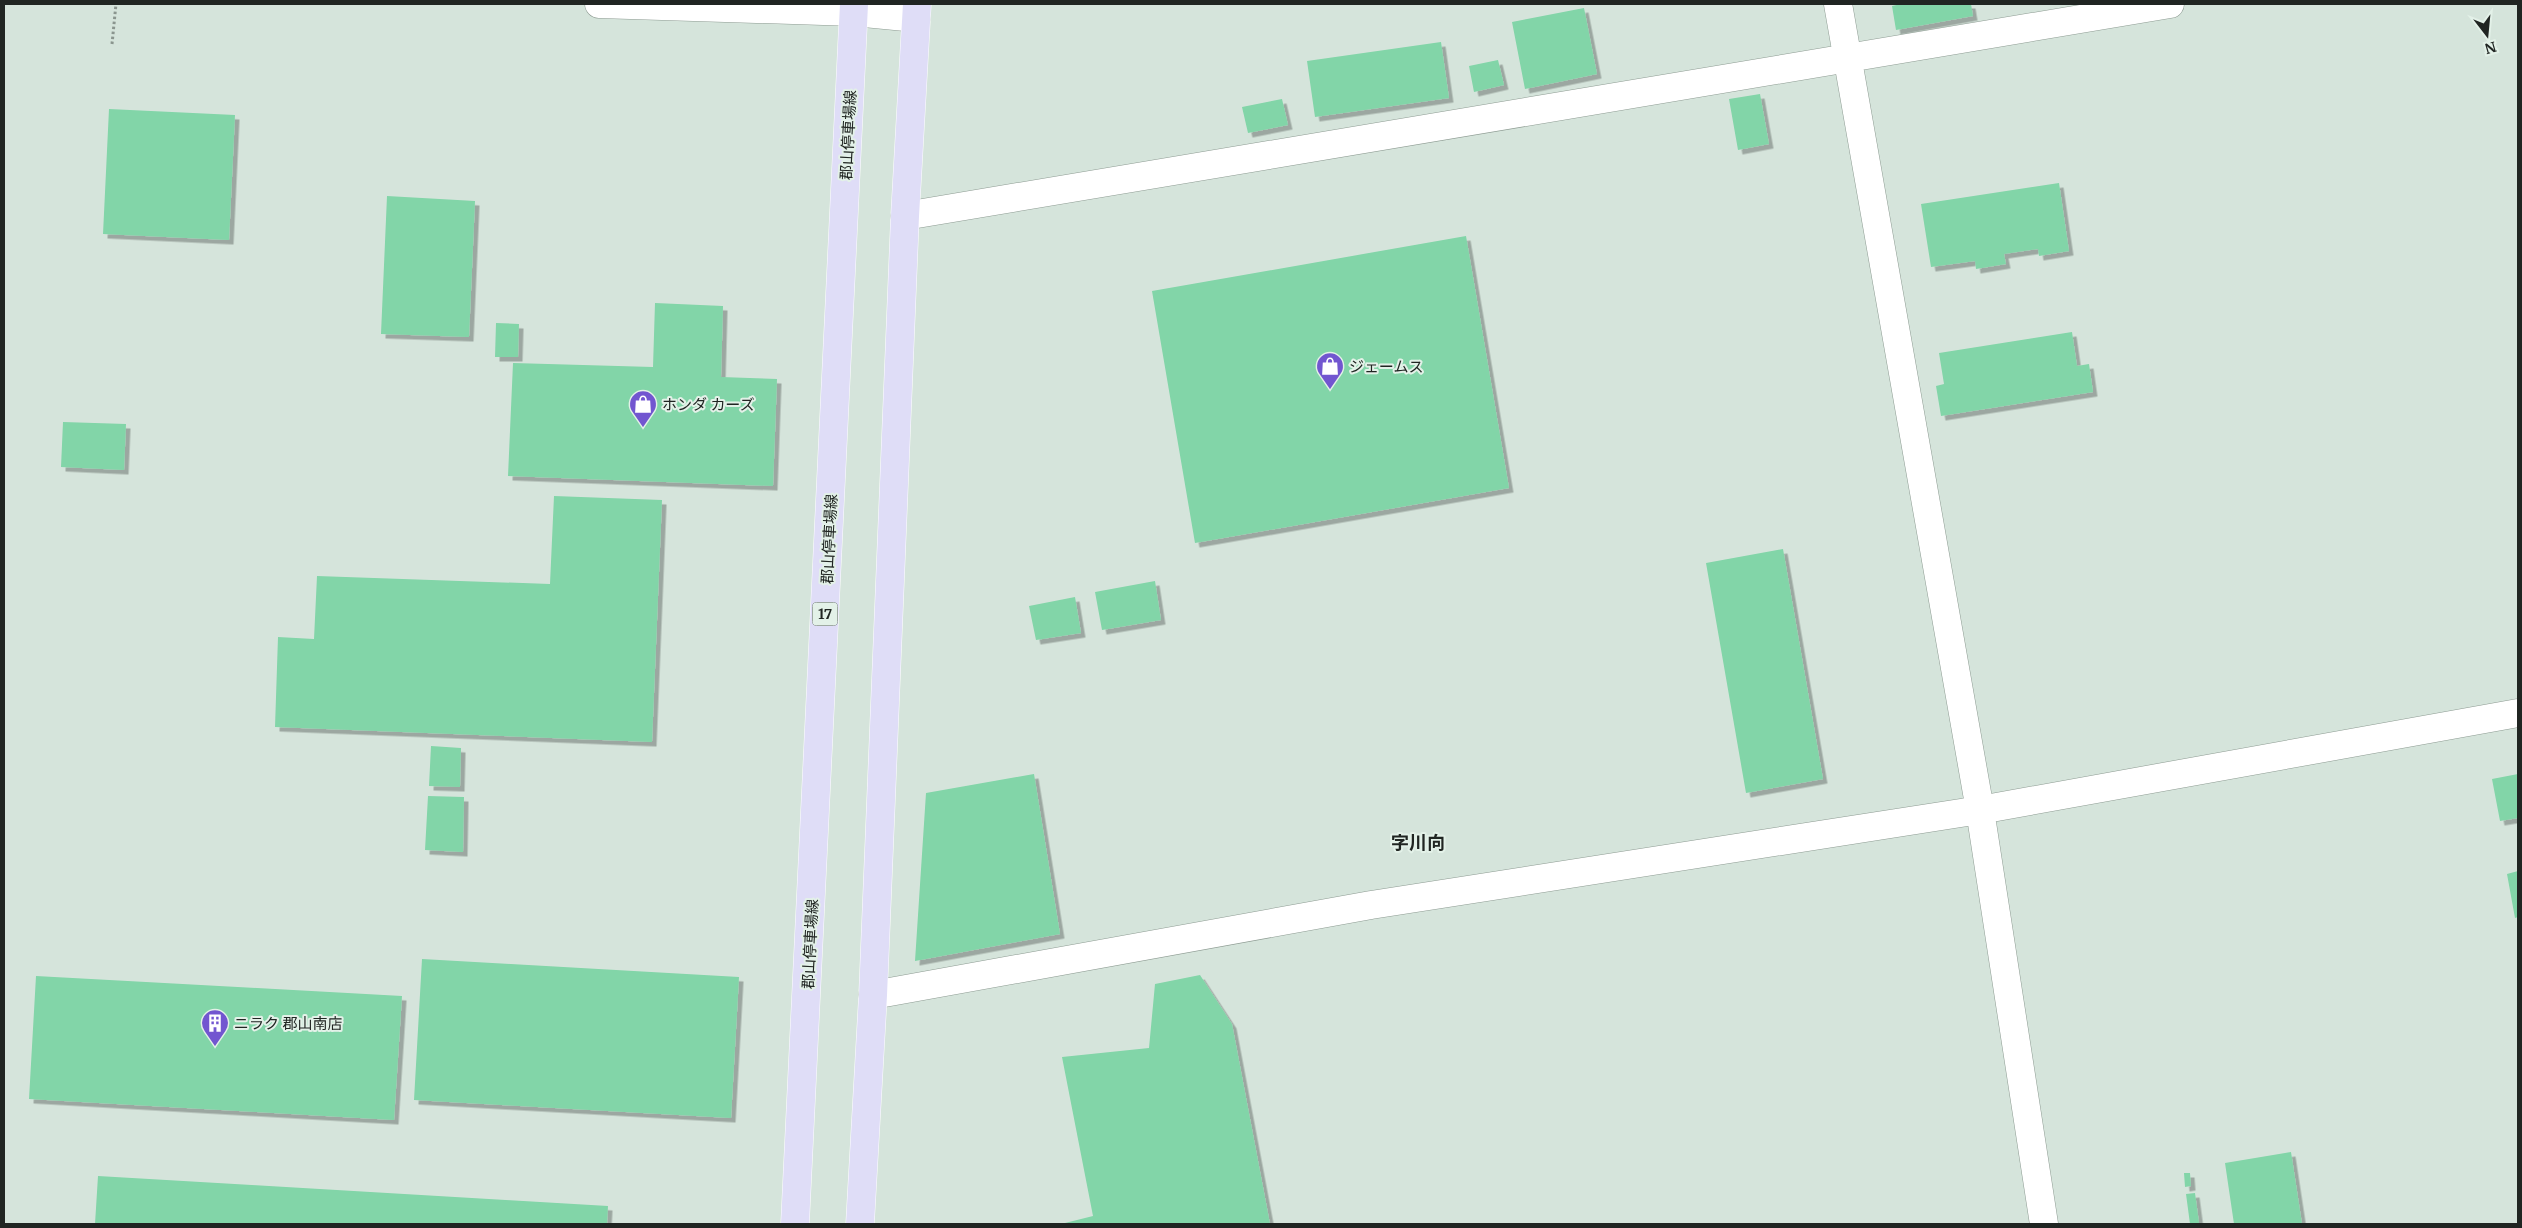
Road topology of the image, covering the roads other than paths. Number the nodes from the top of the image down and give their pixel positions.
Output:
1 (599, 4) edge
2 (1838, 4) edge
3 (2170, 4) edge
4 (854, 8) edge
5 (916, 11) edge
6 (1847, 58) junction
7 (905, 216) junction
8 (2518, 713) edge
9 (1980, 810) junction
10 (873, 995) junction
11 (795, 1224) edge
12 (860, 1224) edge
13 (2044, 1224) edge

1 - 4 street
2 - 6 street
3 - 6 street
4 - 5 street
4 - 11 main road, 郡山停車場線 / 17
5 - 7 main road
6 - 7 street
6 - 9 street
7 - 10 main road
8 - 9 street
9 - 10 street
9 - 13 street
10 - 12 main road

